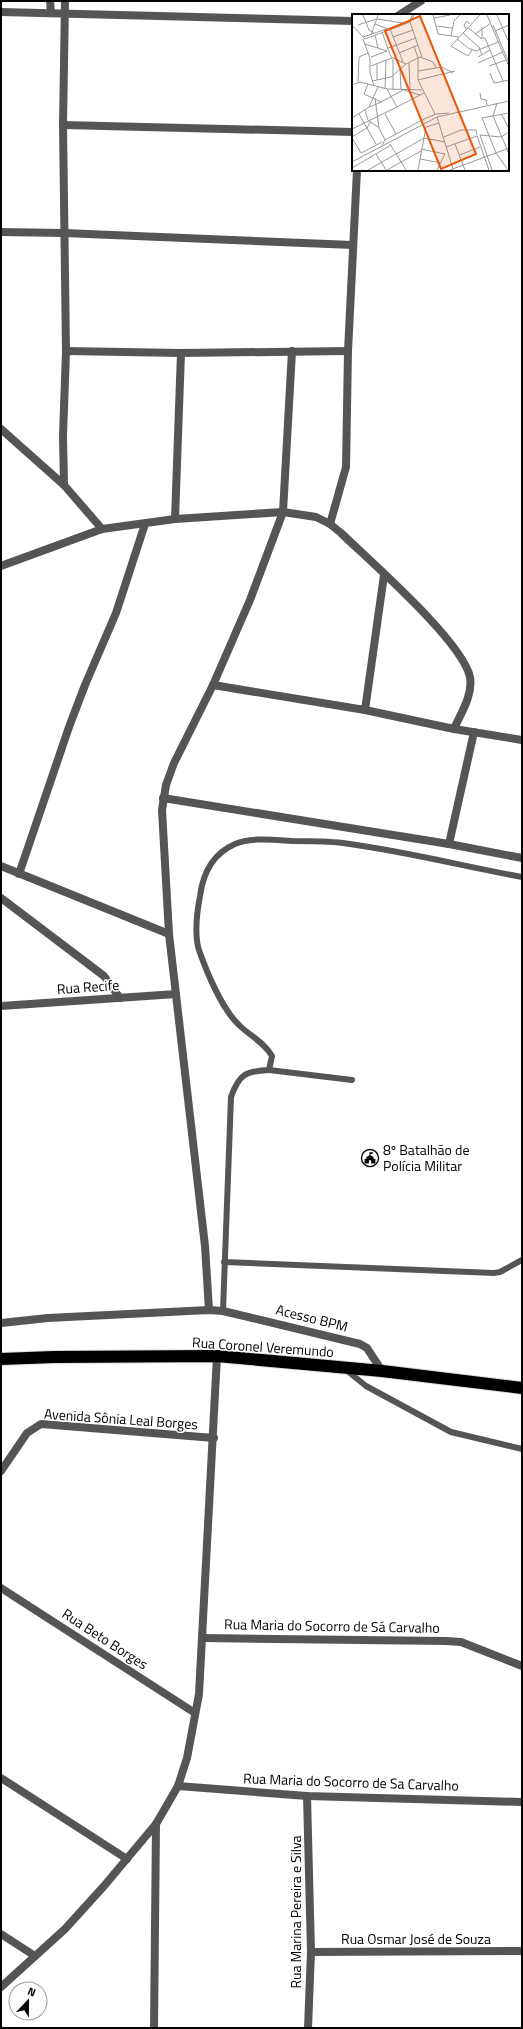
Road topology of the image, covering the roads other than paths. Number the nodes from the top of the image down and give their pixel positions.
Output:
1 (50, 1) edge
2 (65, 1) edge
3 (421, 1) edge
4 (1, 12) edge
5 (52, 13) junction
6 (66, 13) junction
7 (401, 14) edge
8 (352, 21) edge
9 (63, 125) junction
10 (352, 132) edge
11 (357, 171) edge
12 (1, 232) edge
13 (64, 233) junction
14 (353, 245) junction
15 (66, 351) junction
16 (292, 351) junction
17 (348, 351) junction
18 (181, 352) junction
19 (1, 429) edge
20 (64, 484) junction
21 (283, 512) junction
22 (175, 519) junction
23 (145, 524) junction
24 (330, 524) junction
25 (102, 529) junction
26 (1, 566) edge
27 (384, 575) junction
28 (212, 685) junction
29 (365, 710) junction
30 (454, 729) junction
31 (474, 732) junction
32 (522, 740) edge
33 (163, 798) junction
34 (449, 844) junction
35 (522, 858) edge
36 (1, 866) edge
37 (19, 874) junction
38 (522, 877) edge
39 (1, 898) edge
40 (169, 934) junction
41 (176, 994) junction
42 (120, 998) junction
43 (1, 1006) edge
44 (269, 1070) junction
45 (352, 1080) dead end
46 (522, 1260) edge
47 (224, 1262) junction
48 (209, 1310) junction
49 (223, 1311) junction
50 (1, 1323) edge
51 (217, 1356) junction
52 (1, 1359) edge
53 (344, 1368) junction
54 (382, 1371) junction
55 (522, 1388) edge
56 (214, 1438) junction
57 (522, 1449) edge
58 (1, 1471) edge
59 (1, 1588) edge
60 (202, 1638) junction
61 (522, 1666) edge
62 (195, 1713) junction
63 (1, 1778) edge
64 (178, 1786) junction
65 (307, 1796) junction
66 (522, 1802) edge
67 (156, 1824) junction
68 (127, 1859) junction
69 (1, 1934) edge
70 (522, 1951) edge
71 (311, 1952) junction
72 (35, 1956) junction
73 (1, 1987) edge
74 (154, 2028) edge
75 (308, 2028) edge

1 - 5 street
2 - 6 street
3 - 7 street
4 - 5 street
5 - 6 street
6 - 8 street
6 - 9 street
9 - 10 street
9 - 13 street
11 - 14 street
12 - 13 street
13 - 14 street
13 - 15 street
14 - 17 street
15 - 18 street
15 - 20 street
16 - 17 street
16 - 18 street
16 - 21 street
17 - 24 street
18 - 22 street
19 - 20 street
20 - 25 street
21 - 22 street
21 - 24 street
21 - 28 street
22 - 23 street
23 - 25 street
23 - 37 street
24 - 27 street
25 - 26 street
27 - 29 street
27 - 30 street
28 - 29 street
28 - 33 street
29 - 30 street
30 - 31 street
31 - 32 street
31 - 34 street
33 - 34 street
33 - 40 street
34 - 35 street
36 - 37 street
37 - 40 street
38 - 44 lane
39 - 42 street
40 - 41 street
41 - 42 street, Rua Recife
41 - 48 street
42 - 43 street, Rua Recife
44 - 45 lane
44 - 47 lane
46 - 47 lane
47 - 49 lane
48 - 49 street, Acesso BPM
48 - 50 street, Acesso BPM
49 - 54 street, Acesso BPM
51 - 52 highway, Rua Coronel Veremundo
51 - 53 highway, Rua Coronel Veremundo
51 - 56 street
53 - 54 highway, Rua Coronel Veremundo
53 - 57 lane
54 - 55 highway, Rua Coronel Veremundo
56 - 58 street, Avenida Sônia Leal Borges
56 - 60 street
59 - 62 street, Rua Beto Borges
60 - 61 street, Rua Maria do Socorro de Sá Carvalho
60 - 62 street
62 - 64 street
63 - 68 street
64 - 65 street, Rua Maria do Socorro de Sa Carvalho
64 - 67 street
65 - 66 street, Rua Maria do Socorro de Sa Carvalho
65 - 71 street, Rua Marina Pereira e Silva
67 - 68 street
67 - 74 street
68 - 72 street
69 - 72 street
70 - 71 street, Rua Osmar José de Souza
71 - 75 street, Rua Marina Pereira e Silva
72 - 73 street

